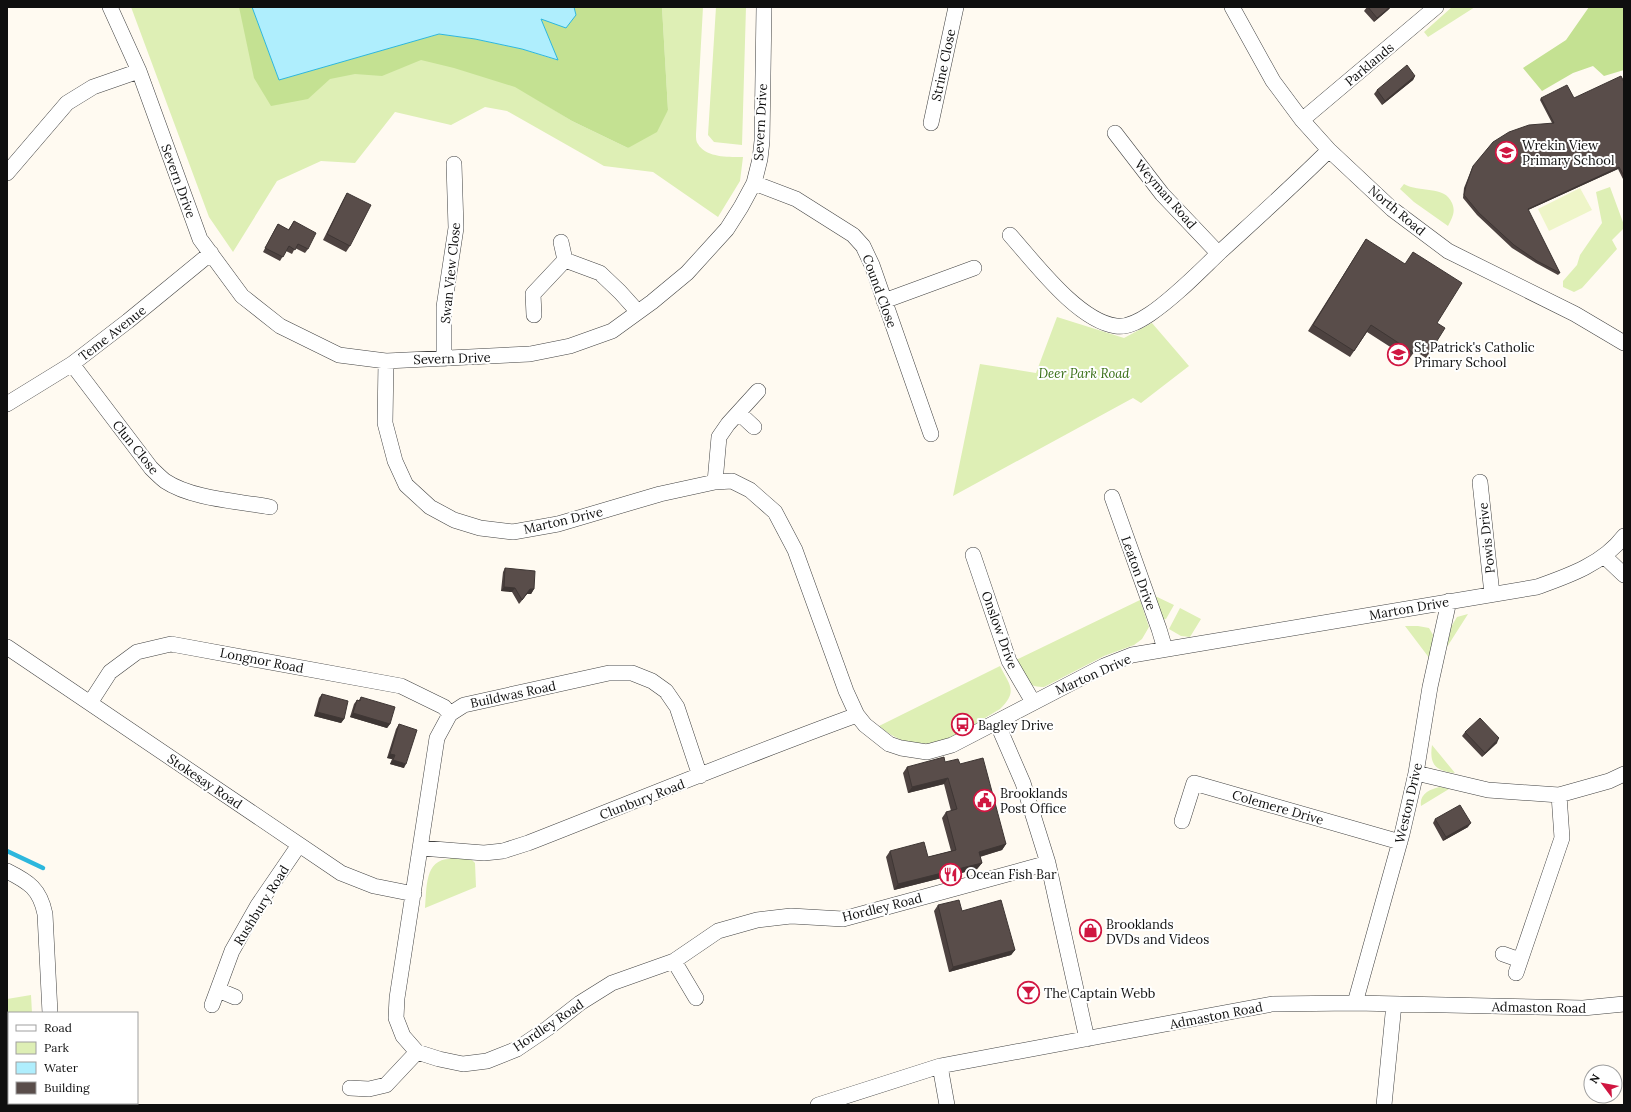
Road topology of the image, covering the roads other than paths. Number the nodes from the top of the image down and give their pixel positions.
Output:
1 (110, 7) edge
2 (764, 7) edge
3 (956, 7) edge
4 (1232, 7) edge
5 (1432, 8) edge
6 (139, 71) junction
7 (1302, 120) junction
8 (930, 123) dead end
9 (1115, 133) dead end
10 (1329, 150) junction
11 (454, 164) dead end
12 (7, 173) edge
13 (754, 183) junction
14 (1010, 235) dead end
15 (561, 242) dead end
16 (211, 253) junction
17 (1218, 253) junction
18 (565, 260) junction
19 (974, 268) dead end
20 (884, 301) junction
21 (638, 312) junction
22 (534, 315) dead end
23 (1624, 344) edge
24 (444, 359) junction
25 (386, 361) junction
26 (72, 364) junction
27 (758, 391) dead end
28 (7, 404) edge
29 (739, 413) junction
30 (754, 427) dead end
31 (931, 434) dead end
32 (715, 482) junction
33 (1480, 482) dead end
34 (1112, 497) dead end
35 (270, 507) dead end
36 (1624, 536) edge
37 (973, 555) dead end
38 (1604, 556) junction
39 (1624, 575) edge
40 (1492, 594) junction
41 (1449, 601) junction
42 (7, 647) edge
43 (1165, 649) junction
44 (1033, 702) junction
45 (90, 703) junction
46 (450, 714) junction
47 (857, 715) junction
48 (996, 723) junction
49 (1416, 773) junction
50 (1624, 774) edge
51 (700, 776) junction
52 (1560, 795) junction
53 (1182, 821) dead end
54 (1400, 842) junction
55 (299, 845) junction
56 (421, 848) junction
57 (1048, 863) junction
58 (7, 871) edge
59 (414, 894) junction
60 (1503, 954) dead end
61 (674, 961) junction
62 (218, 990) junction
63 (235, 997) dead end
64 (696, 998) dead end
65 (1355, 1003) junction
66 (1394, 1004) junction
67 (1624, 1004) edge
68 (212, 1005) dead end
69 (50, 1012) edge
70 (1087, 1039) junction
71 (417, 1052) junction
72 (940, 1066) junction
73 (350, 1088) dead end
74 (818, 1105) edge
75 (947, 1105) edge
76 (1384, 1105) edge

1 - 6 street, Severn Drive
2 - 13 street, Severn Drive
3 - 8 street, Strine Close
4 - 7 street, North Road
5 - 7 street, Parklands
6 - 12 street
6 - 16 street, Severn Drive
7 - 10 street, North Road
9 - 17 street, Weyman Road
10 - 17 street
10 - 23 street, North Road
11 - 24 street, Swan View Close
13 - 20 street, Cound Close
13 - 21 street, Severn Drive
14 - 17 street
15 - 18 street
16 - 25 street, Severn Drive
16 - 26 street, Teme Avenue
18 - 21 street
18 - 22 street
19 - 20 street
20 - 31 street, Cound Close
21 - 24 street, Severn Drive
24 - 25 street, Severn Drive
25 - 32 street, Marton Drive
26 - 28 street, Teme Avenue
26 - 35 street, Clun Close
27 - 29 street
29 - 30 street
29 - 32 street
32 - 47 street, Marton Drive
33 - 40 street, Powis Drive
34 - 43 street, Leaton Drive
36 - 38 street, Marton Drive
37 - 44 street, Onslow Drive
38 - 39 street
38 - 40 street, Marton Drive
40 - 41 street, Marton Drive
41 - 43 street, Marton Drive
41 - 49 street, Weston Drive
42 - 45 street, Stokesay Road
43 - 44 street, Marton Drive
44 - 48 street, Marton Drive
45 - 46 street, Longnor Road
45 - 55 street, Stokesay Road
46 - 51 street, Buildwas Road
46 - 56 street
47 - 48 street, Marton Drive
47 - 51 street, Clunbury Road
48 - 57 street
49 - 52 street
49 - 54 street, Weston Drive
50 - 52 street
51 - 56 street, Clunbury Road
52 - 60 street
53 - 54 street, Colemere Drive
54 - 65 street, Weston Drive
55 - 59 street, Stokesay Road
55 - 62 street, Rushbury Road
56 - 59 street
57 - 61 street, Hordley Road
57 - 70 street
58 - 69 street
59 - 71 street
61 - 64 street
61 - 71 street, Hordley Road
62 - 63 street
62 - 68 street, Rushbury Road
65 - 66 street, Admaston Road
65 - 70 street, Admaston Road
66 - 67 street, Admaston Road
66 - 76 street
70 - 72 street, Admaston Road
71 - 73 street
72 - 74 street, Admaston Road
72 - 75 street

